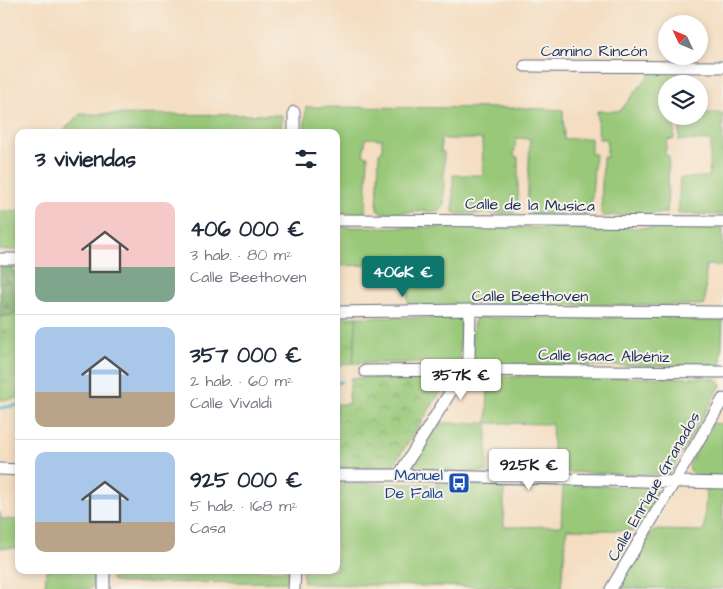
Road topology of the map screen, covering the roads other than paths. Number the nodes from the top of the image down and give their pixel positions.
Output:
1 (525, 66) dead end
2 (723, 66) edge
3 (294, 112) dead end
4 (294, 129) edge
5 (340, 220) edge
6 (723, 222) edge
7 (0, 259) edge
8 (15, 259) edge
9 (470, 310) junction
10 (340, 312) edge
11 (723, 312) edge
12 (464, 370) junction
13 (365, 371) dead end
14 (723, 372) edge
15 (723, 399) edge
16 (0, 469) edge
17 (15, 470) edge
18 (340, 475) edge
19 (399, 475) junction
20 (674, 482) junction
21 (723, 483) edge
22 (104, 574) edge
23 (295, 574) edge
24 (104, 589) edge
25 (294, 589) edge
26 (611, 589) edge

1 - 2 street, Camino Rincón
3 - 4 street
5 - 6 street, Calle de la Musica
7 - 8 street
9 - 10 street, Calle Beethoven
9 - 11 street, Calle Beethoven
9 - 12 street
12 - 13 street, Calle Isaac Albéniz
12 - 14 street, Calle Isaac Albéniz
12 - 19 street
15 - 20 street, Calle Enrique Granados
16 - 17 street
18 - 19 street
19 - 20 street
20 - 21 street
20 - 26 street, Calle Enrique Granados
22 - 24 street
23 - 25 street

